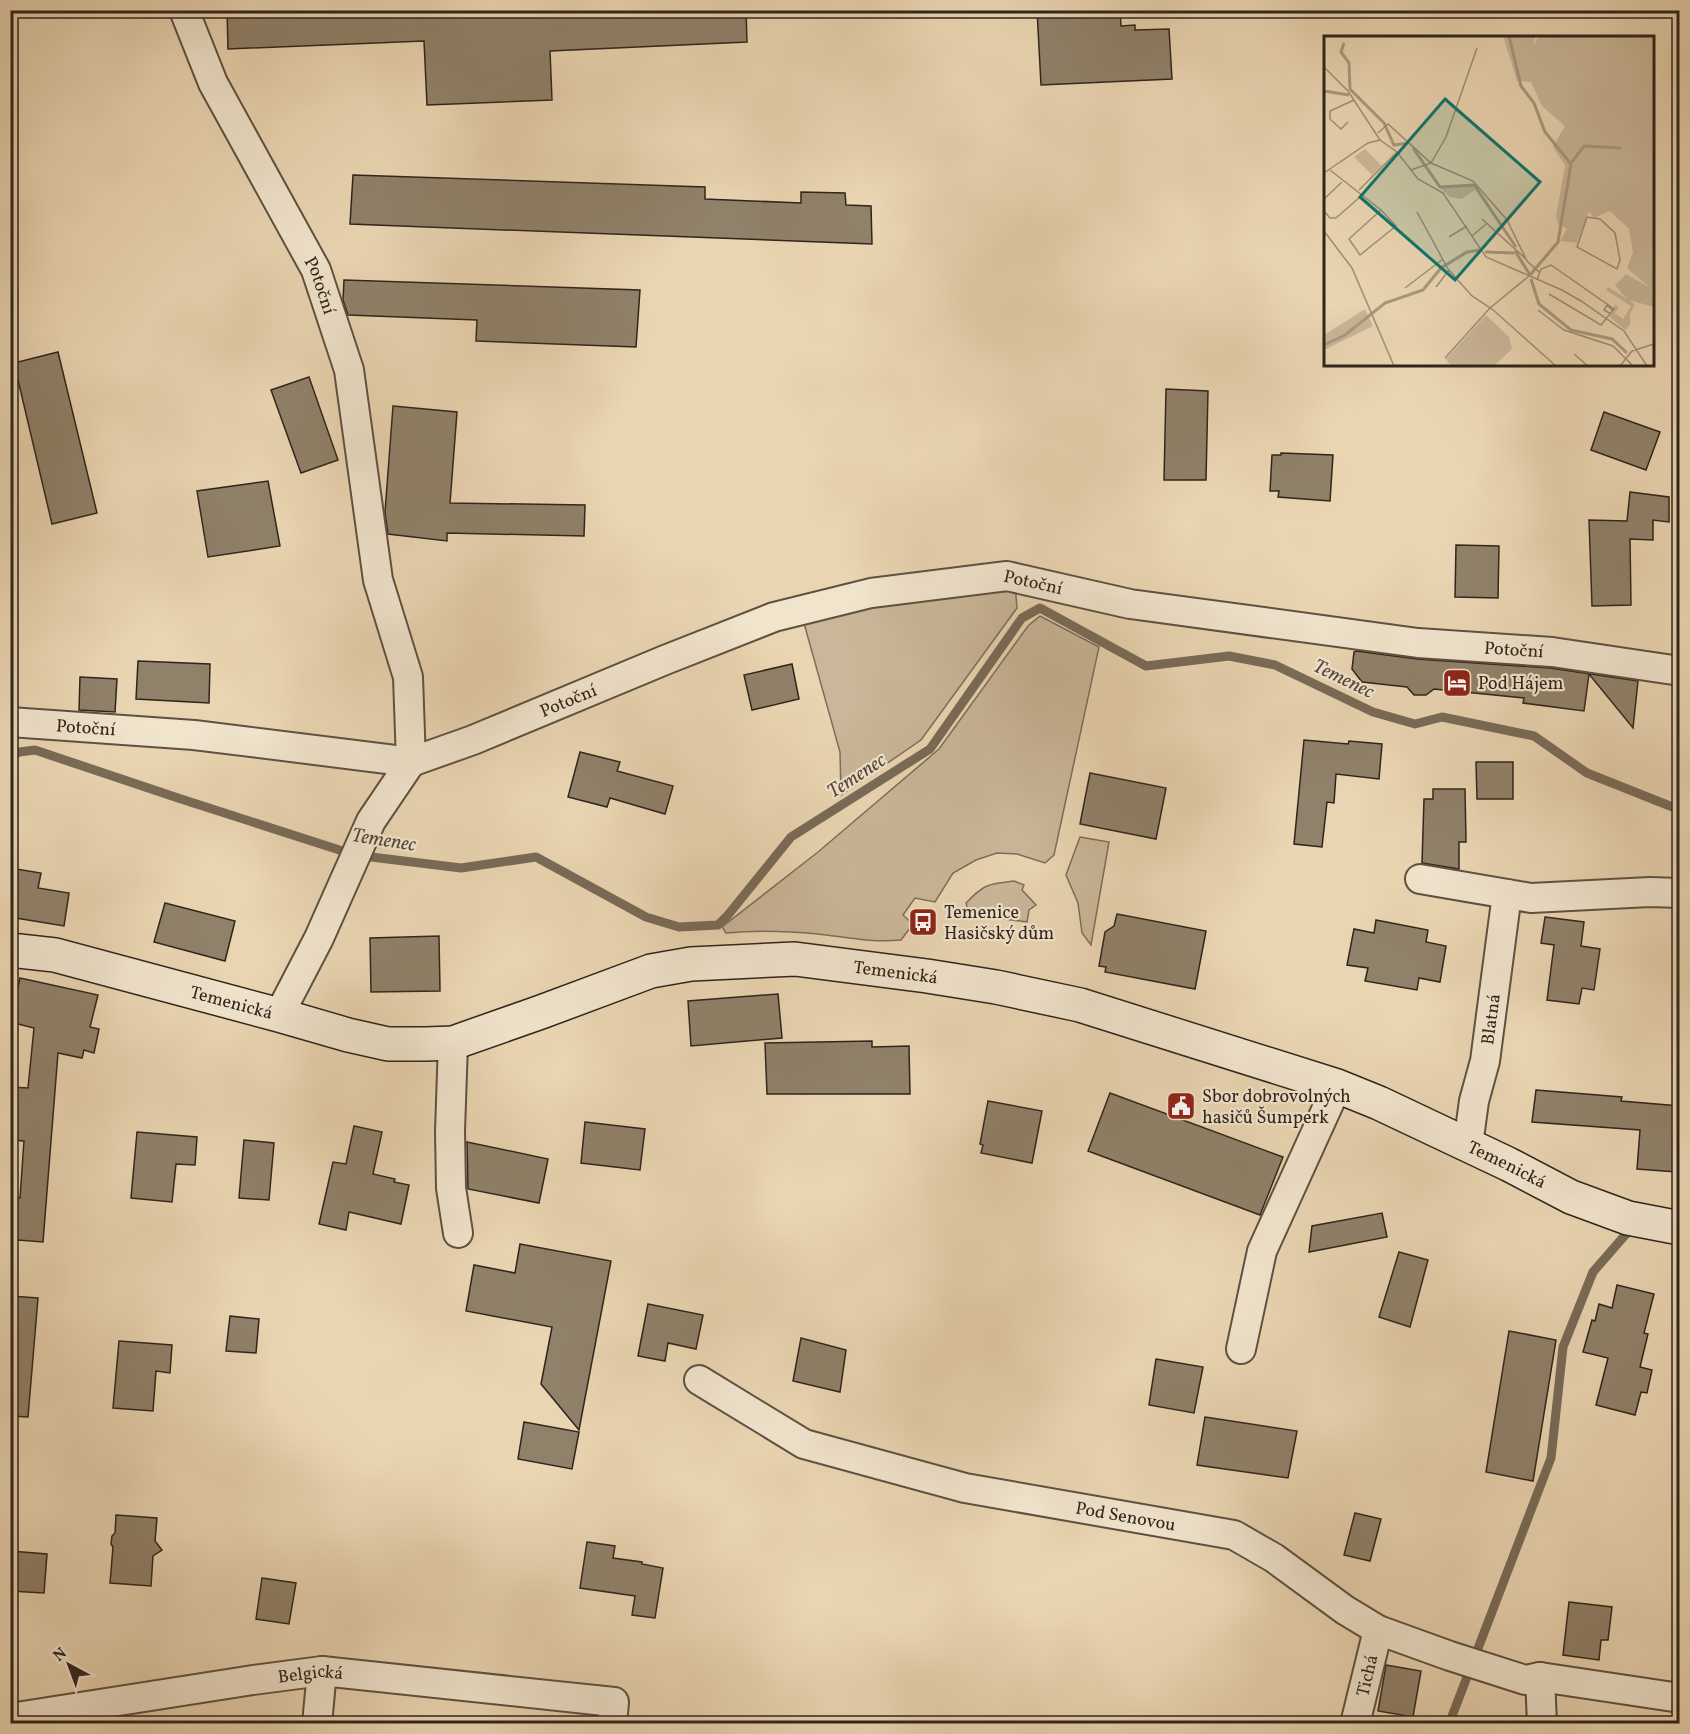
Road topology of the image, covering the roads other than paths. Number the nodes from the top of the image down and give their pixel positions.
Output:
1 (184, 10) edge
2 (1680, 671) edge
3 (10, 722) edge
4 (411, 762) junction
5 (1420, 879) dead end
6 (1680, 893) edge
7 (1507, 894) junction
8 (10, 950) edge
9 (279, 1015) junction
10 (453, 1043) junction
11 (1337, 1086) junction
12 (1468, 1145) junction
13 (1680, 1228) edge
14 (458, 1233) dead end
15 (1241, 1348) dead end
16 (699, 1380) dead end
17 (1378, 1630) junction
18 (322, 1671) junction
19 (1540, 1677) junction
20 (1680, 1698) edge
21 (613, 1713) edge
22 (10, 1718) edge
23 (317, 1724) edge
24 (1355, 1724) edge
25 (1542, 1724) edge

1 - 4 street, Potoční
2 - 4 street, Potoční
3 - 4 street, Potoční
4 - 9 street
5 - 7 street
6 - 7 street
7 - 12 street, Blatná
8 - 9 street, Temenická
9 - 10 street, Temenická
10 - 11 street, Temenická
10 - 14 street
11 - 12 street, Temenická
11 - 15 street
12 - 13 street, Temenická
16 - 17 street, Pod Senovou
17 - 19 street, Pod Senovou
17 - 24 street, Tichá
18 - 21 street, Belgická
18 - 22 street, Belgická
18 - 23 street
19 - 20 street, Pod Senovou
19 - 25 street

